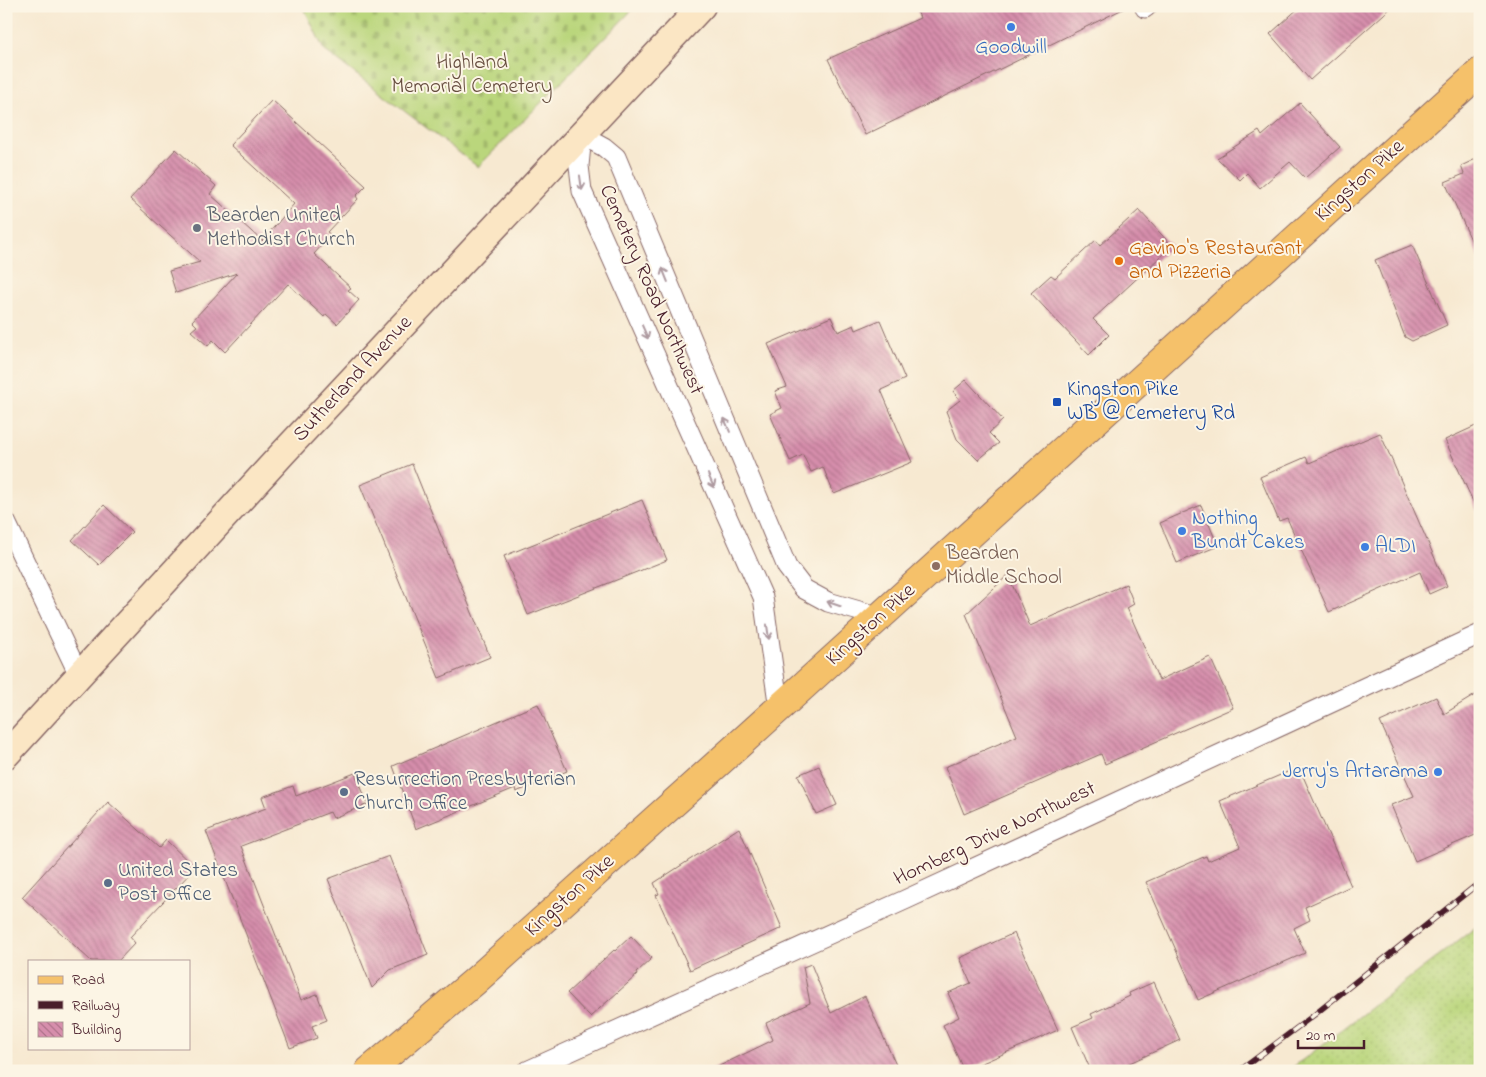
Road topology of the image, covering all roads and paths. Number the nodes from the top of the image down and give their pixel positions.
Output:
1 (702, 6) edge
2 (1480, 72) edge
3 (582, 135) junction
4 (6, 522) edge
5 (880, 617) junction
6 (1480, 634) edge
7 (79, 675) junction
8 (779, 708) junction
9 (6, 755) edge
10 (369, 1071) edge
11 (527, 1071) edge

1 - 3 street, Sutherland Avenue
2 - 5 main road, Kingston Pike
5 -> 3 street, Cemetery Road Northwest
3 - 7 street, Sutherland Avenue
3 -> 8 street, Cemetery Road Northwest
4 - 7 street
5 - 8 main road, Kingston Pike
6 - 11 street, Homberg Drive Northwest
7 - 9 street, Sutherland Avenue
8 - 10 main road, Kingston Pike

